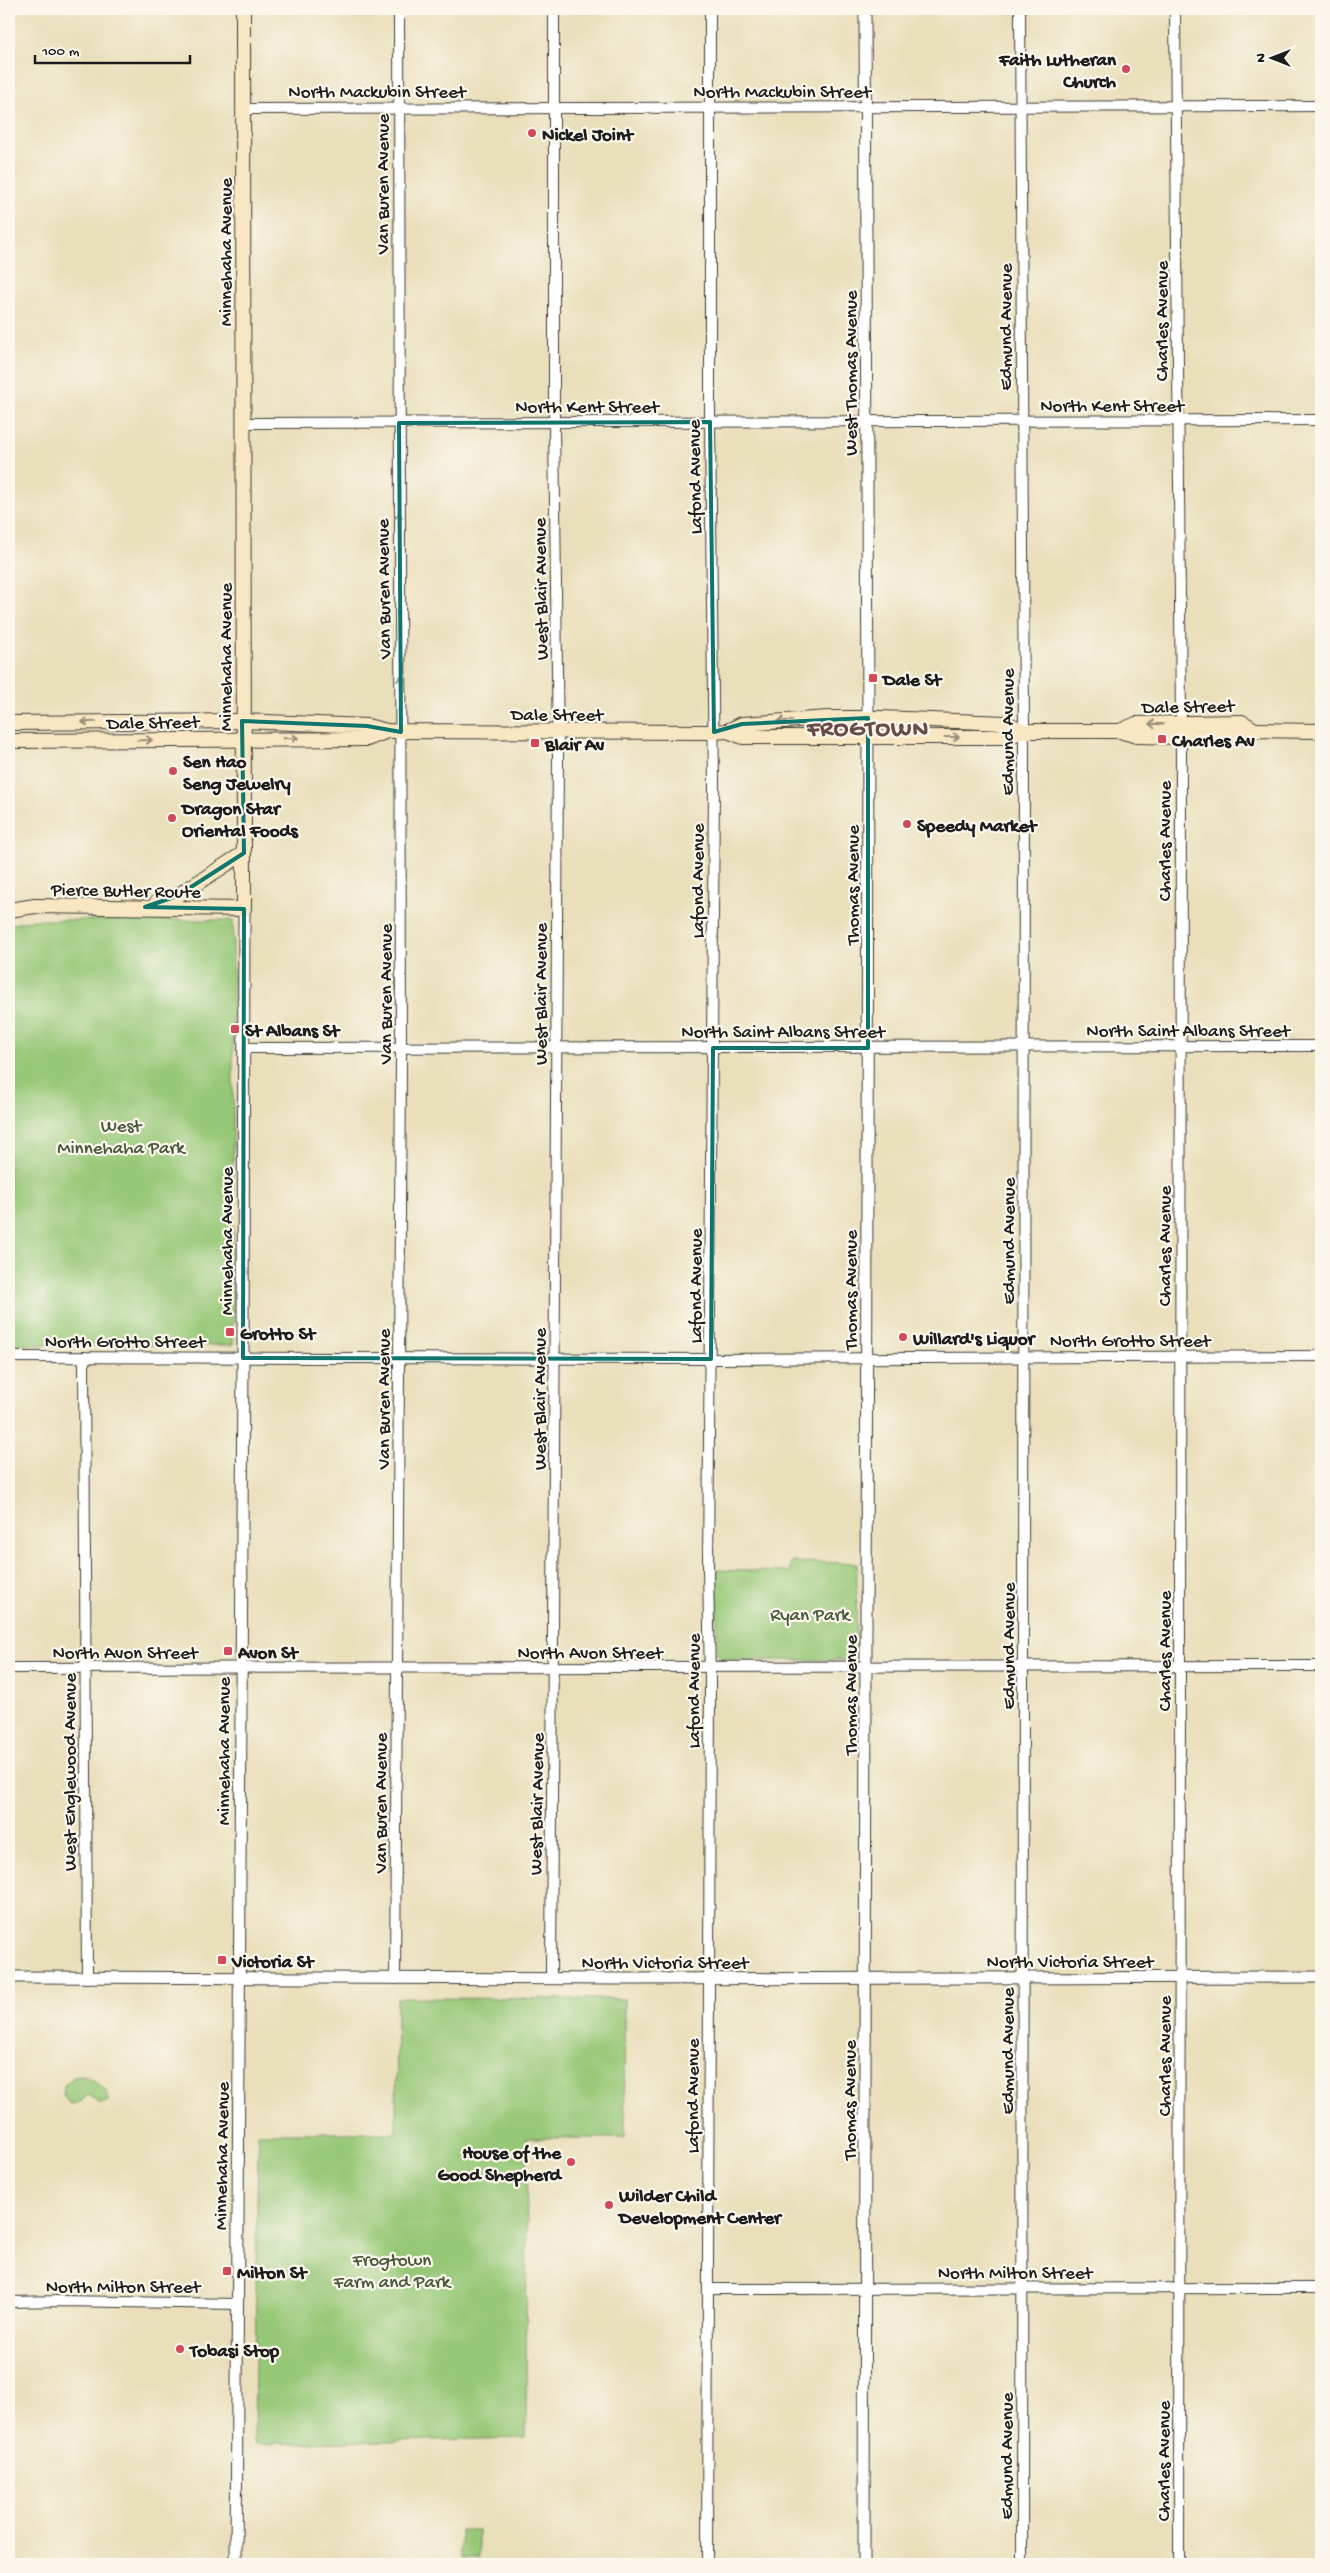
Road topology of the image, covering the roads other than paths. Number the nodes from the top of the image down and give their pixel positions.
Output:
1 (243, 9) edge
2 (398, 9) edge
3 (554, 9) edge
4 (710, 9) edge
5 (865, 9) edge
6 (1020, 9) edge
7 (1175, 9) edge
8 (1321, 106) edge
9 (1176, 107) junction
10 (398, 108) junction
11 (554, 108) junction
12 (709, 108) junction
13 (865, 108) junction
14 (1020, 108) junction
15 (242, 109) junction
16 (1178, 420) junction
17 (1321, 420) edge
18 (710, 422) junction
19 (867, 422) junction
20 (1022, 422) junction
21 (243, 423) junction
22 (399, 423) junction
23 (554, 423) junction
24 (868, 718) junction
25 (242, 721) junction
26 (9, 723) edge
27 (1181, 730) junction
28 (386, 731) junction
29 (721, 731) junction
30 (1024, 731) junction
31 (1321, 731) edge
32 (401, 732) junction
33 (558, 732) junction
34 (868, 736) junction
35 (242, 739) junction
36 (9, 740) edge
37 (244, 853) junction
38 (145, 907) junction
39 (244, 909) junction
40 (9, 910) edge
41 (1181, 1046) junction
42 (1321, 1046) edge
43 (1024, 1047) junction
44 (244, 1048) junction
45 (713, 1048) junction
46 (868, 1048) junction
47 (401, 1049) junction
48 (556, 1049) junction
49 (867, 1356) junction
50 (1180, 1356) junction
51 (1321, 1356) edge
52 (9, 1357) edge
53 (84, 1357) junction
54 (1024, 1357) junction
55 (243, 1358) junction
56 (400, 1358) junction
57 (556, 1358) junction
58 (712, 1359) junction
59 (1321, 1666) edge
60 (1024, 1667) junction
61 (1180, 1667) junction
62 (9, 1668) edge
63 (85, 1668) junction
64 (710, 1668) junction
65 (866, 1668) junction
66 (241, 1669) junction
67 (398, 1669) junction
68 (554, 1669) junction
69 (9, 1977) edge
70 (1180, 1977) junction
71 (1321, 1977) edge
72 (87, 1978) junction
73 (395, 1978) junction
74 (1024, 1978) junction
75 (240, 1979) junction
76 (551, 1979) junction
77 (708, 1979) junction
78 (866, 1979) junction
79 (865, 2288) junction
80 (1321, 2288) edge
81 (708, 2289) junction
82 (1023, 2289) junction
83 (1179, 2289) junction
84 (9, 2302) edge
85 (237, 2304) junction
86 (236, 2564) edge
87 (707, 2564) edge
88 (864, 2564) edge
89 (1022, 2564) edge
90 (1179, 2564) edge

1 - 15 main road, Minnehaha Avenue
2 - 10 street, Van Buren Avenue
3 - 11 street, West Blair Avenue
4 - 12 street, Lafond Avenue
5 - 13 street, West Thomas Avenue
6 - 14 street, Edmund Avenue
7 - 9 street, Charles Avenue
8 - 9 street, North Mackubin Street
9 - 14 street, North Mackubin Street
9 - 16 street, Charles Avenue
10 - 11 street, North Mackubin Street
10 - 15 street, North Mackubin Street
10 - 22 street, Van Buren Avenue
11 - 12 street, North Mackubin Street
11 - 23 street, West Blair Avenue
12 - 13 street, North Mackubin Street
12 - 18 street, Lafond Avenue
13 - 14 street, North Mackubin Street
13 - 19 street, West Thomas Avenue
14 - 20 street, Edmund Avenue
15 - 21 main road, Minnehaha Avenue
16 - 17 street, North Kent Street
16 - 20 street, North Kent Street
16 - 27 street, Charles Avenue
18 - 19 street, North Kent Street
18 - 23 street, North Kent Street
18 - 29 street, Lafond Avenue
19 - 20 street, North Kent Street
19 - 24 street, West Thomas Avenue
20 - 30 street, Edmund Avenue
21 - 22 street, North Kent Street
21 - 25 main road, Minnehaha Avenue
22 - 23 street, North Kent Street
32 -> 22 street, Van Buren Avenue
23 - 33 street, West Blair Avenue
24 -> 29 main road, Dale Street
24 - 30 main road, Dale Street
24 - 34 street, West Thomas Avenue
25 -> 26 main road, Dale Street
25 - 28 main road, Dale Street
25 - 35 main road, Minnehaha Avenue
27 - 30 main road, Dale Street
27 - 31 main road, Dale Street
27 - 41 street, Charles Avenue
28 - 32 main road, Dale Street
35 -> 28 main road, Dale Street
29 - 33 main road, Dale Street
29 - 34 main road, Dale Street
29 - 45 street, Lafond Avenue
34 -> 30 main road, Dale Street
30 - 43 street, Edmund Avenue
32 - 33 main road, Dale Street
32 - 47 street, Van Buren Avenue
33 - 48 street, West Blair Avenue
34 - 46 street, Thomas Avenue
36 -> 35 main road, Dale Street
35 - 37 main road, Minnehaha Avenue
37 - 38 main road
37 - 39 main road, Minnehaha Avenue
38 - 39 main road, Pierce Butler Route
38 - 40 main road, Pierce Butler Route
39 - 44 street, Minnehaha Avenue
41 - 42 street, North Saint Albans Street
41 - 43 street, North Saint Albans Street
41 - 50 street, Charles Avenue
43 - 46 street, North Saint Albans Street
43 - 54 street, Edmund Avenue
44 - 47 street, North Saint Albans Street
44 - 55 street, Minnehaha Avenue
45 - 46 street, North Saint Albans Street
45 - 48 street, North Saint Albans Street
45 - 58 street, Lafond Avenue
46 - 49 street, Thomas Avenue
47 - 48 street, North Saint Albans Street
47 - 56 street, Van Buren Avenue
48 - 57 street, West Blair Avenue
49 - 54 street, North Grotto Street
49 - 58 street, North Grotto Street
49 - 65 street, Thomas Avenue
50 - 51 street, North Grotto Street
50 - 54 street, North Grotto Street
50 - 61 street, Charles Avenue
52 - 53 street, North Grotto Street
53 - 55 street, North Grotto Street
53 - 63 street, West Englewood Avenue
54 - 60 street, Edmund Avenue
55 - 56 street, North Grotto Street
55 - 66 street, Minnehaha Avenue
56 - 57 street, North Grotto Street
56 - 67 street, Van Buren Avenue
57 - 58 street, North Grotto Street
57 - 68 street, West Blair Avenue
58 - 64 street, Lafond Avenue
59 - 61 street, North Avon Street
60 - 61 street, North Avon Street
60 - 65 street, North Avon Street
60 - 74 street, Edmund Avenue
61 - 70 street, Charles Avenue
62 - 63 street, North Avon Street
63 - 66 street, North Avon Street
63 - 72 street, West Englewood Avenue
64 - 65 street, North Avon Street
64 - 68 street, North Avon Street
64 - 77 street, Lafond Avenue
65 - 78 street, Thomas Avenue
66 - 67 street, North Avon Street
66 - 75 street, Minnehaha Avenue
67 - 68 street, North Avon Street
67 - 73 street, Van Buren Avenue
68 - 76 street, West Blair Avenue
69 - 72 street, North Victoria Street
70 - 71 street, North Victoria Street
70 - 74 street, North Victoria Street
70 - 83 street, Charles Avenue
72 - 75 street, North Victoria Street
73 - 75 street, North Victoria Street
73 - 76 street, North Victoria Street
74 - 78 street, North Victoria Street
74 - 82 street, Edmund Avenue
75 - 85 street, Minnehaha Avenue
76 - 77 street, North Victoria Street
77 - 78 street, North Victoria Street
77 - 81 street, Lafond Avenue
78 - 79 street, Thomas Avenue
79 - 81 street, North Milton Street
79 - 82 street, North Milton Street
79 - 88 street, Thomas Avenue
80 - 83 street, North Milton Street
81 - 87 street, Lafond Avenue
82 - 83 street, North Milton Street
82 - 89 street, Edmund Avenue
83 - 90 street, Charles Avenue
84 - 85 street, North Milton Street
85 - 86 street, Minnehaha Avenue

